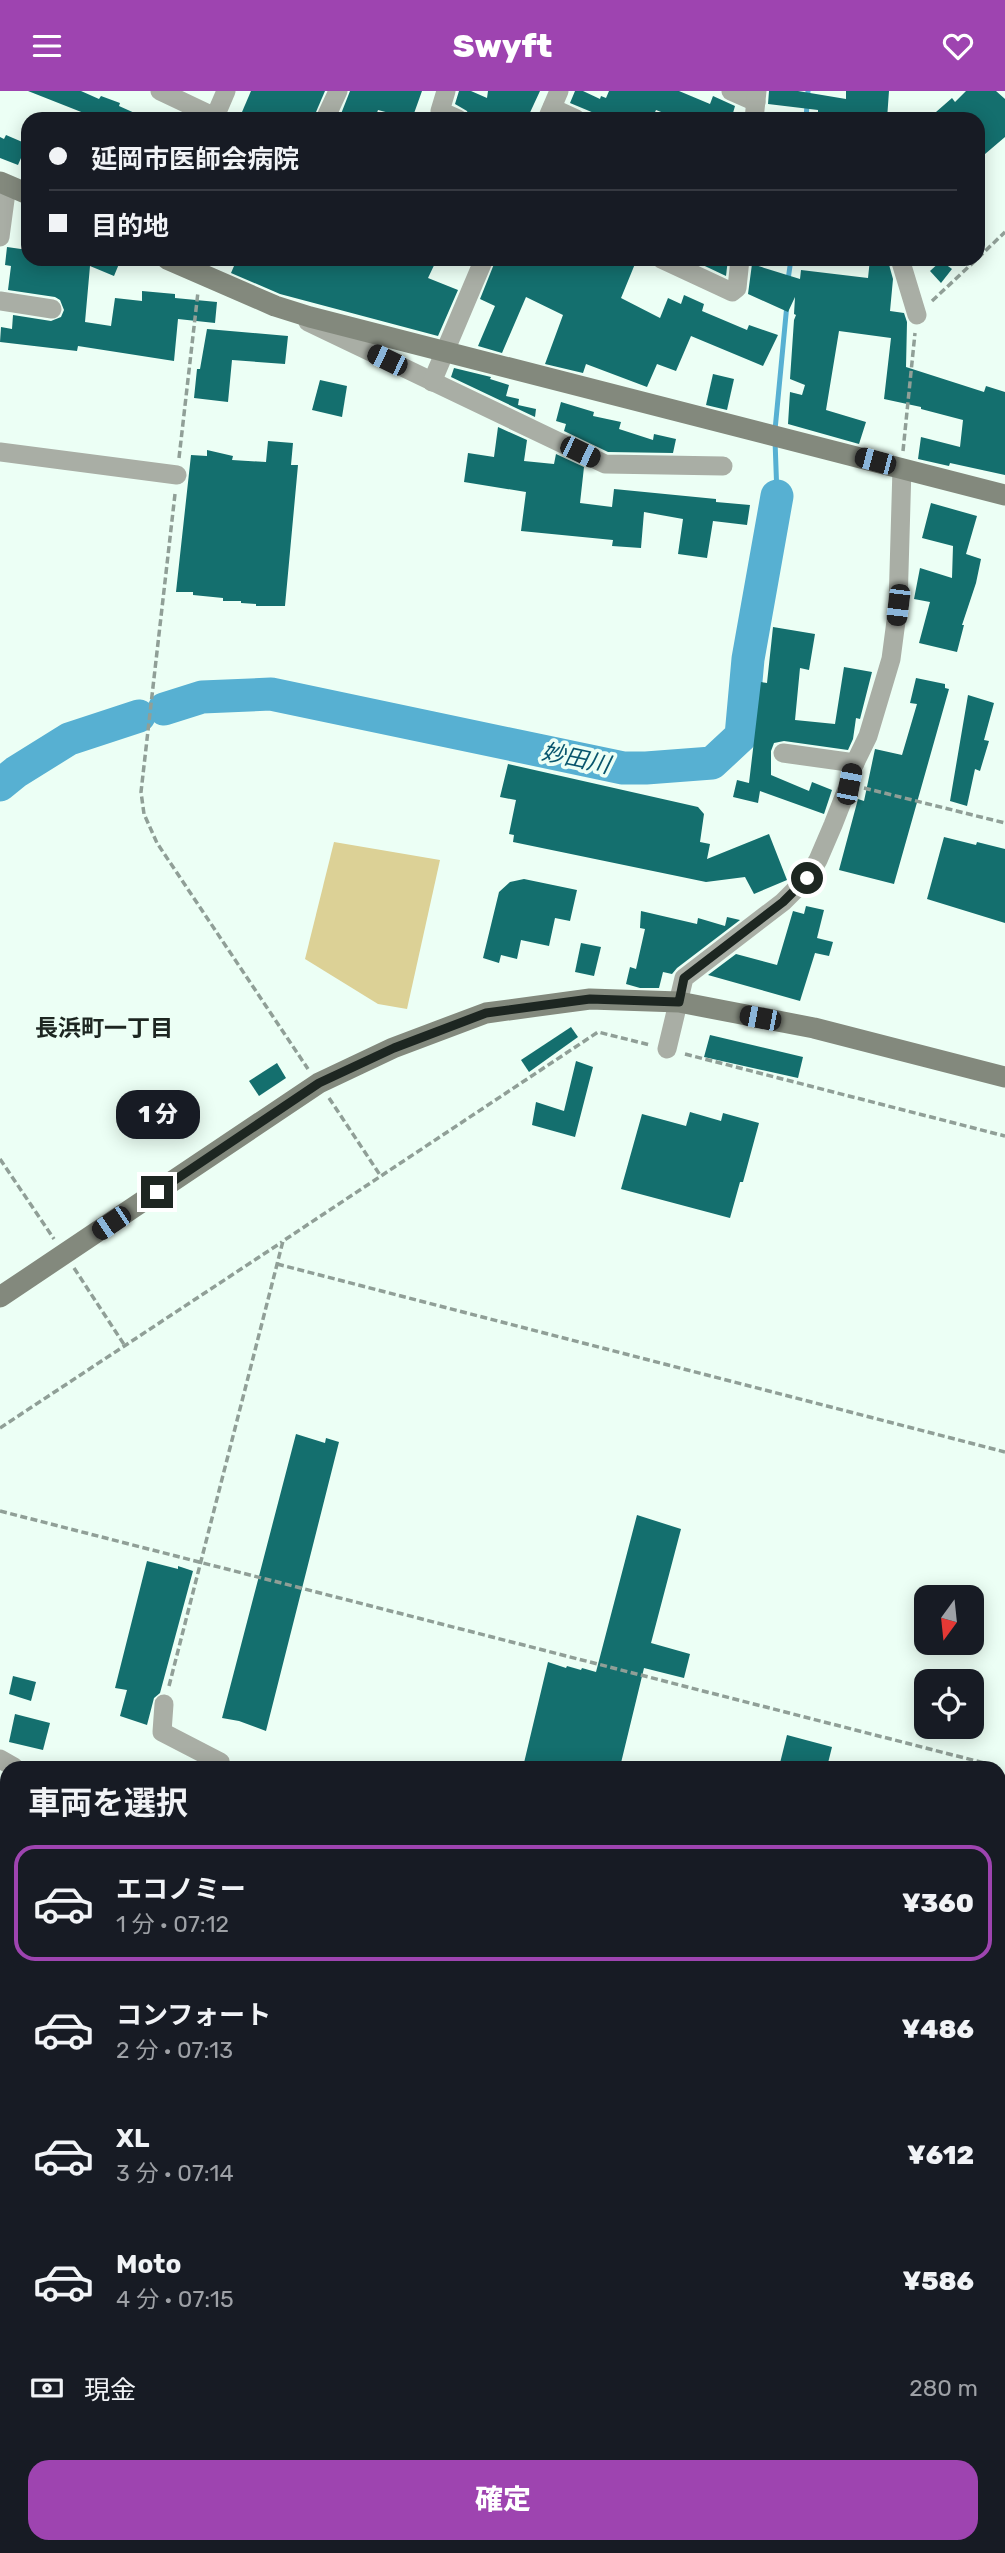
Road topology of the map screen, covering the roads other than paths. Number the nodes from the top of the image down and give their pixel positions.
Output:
1 (160, 91) edge
2 (226, 91) edge
3 (338, 91) edge
4 (446, 91) edge
5 (731, 91) edge
6 (755, 104) edge
7 (202, 112) edge
8 (217, 112) edge
9 (328, 112) edge
10 (442, 112) edge
11 (3, 183) edge
12 (21, 191) edge
13 (0, 237) edge
14 (182, 266) edge
15 (481, 266) edge
16 (676, 266) edge
17 (739, 266) edge
18 (902, 266) edge
19 (0, 301) edge
20 (275, 306) junction
21 (52, 309) dead end
22 (918, 314) road end
23 (444, 350) junction
24 (432, 382) junction
25 (0, 453) edge
26 (723, 466) dead end
27 (902, 468) junction
28 (177, 476) road end
29 (1005, 495) edge
30 (783, 753) dead end
31 (855, 763) junction
32 (679, 1002) junction
33 (667, 1049) road end
34 (1005, 1077) edge
35 (0, 1297) edge
36 (164, 1704) road end
37 (218, 1761) edge

1 - 7 street
2 - 8 street
3 - 9 street
4 - 10 street
5 - 6 street
11 - 12 street
11 - 13 street
14 - 20 street
15 - 23 street
16 - 17 street
18 - 22 street
19 - 21 street
20 - 23 street
20 - 24 street
23 - 24 street
23 - 27 street
24 - 26 street
25 - 28 street
27 - 29 street
27 - 31 street
30 - 31 street
31 - 32 street
32 - 33 street
32 - 34 street
32 - 35 street
36 - 37 street

